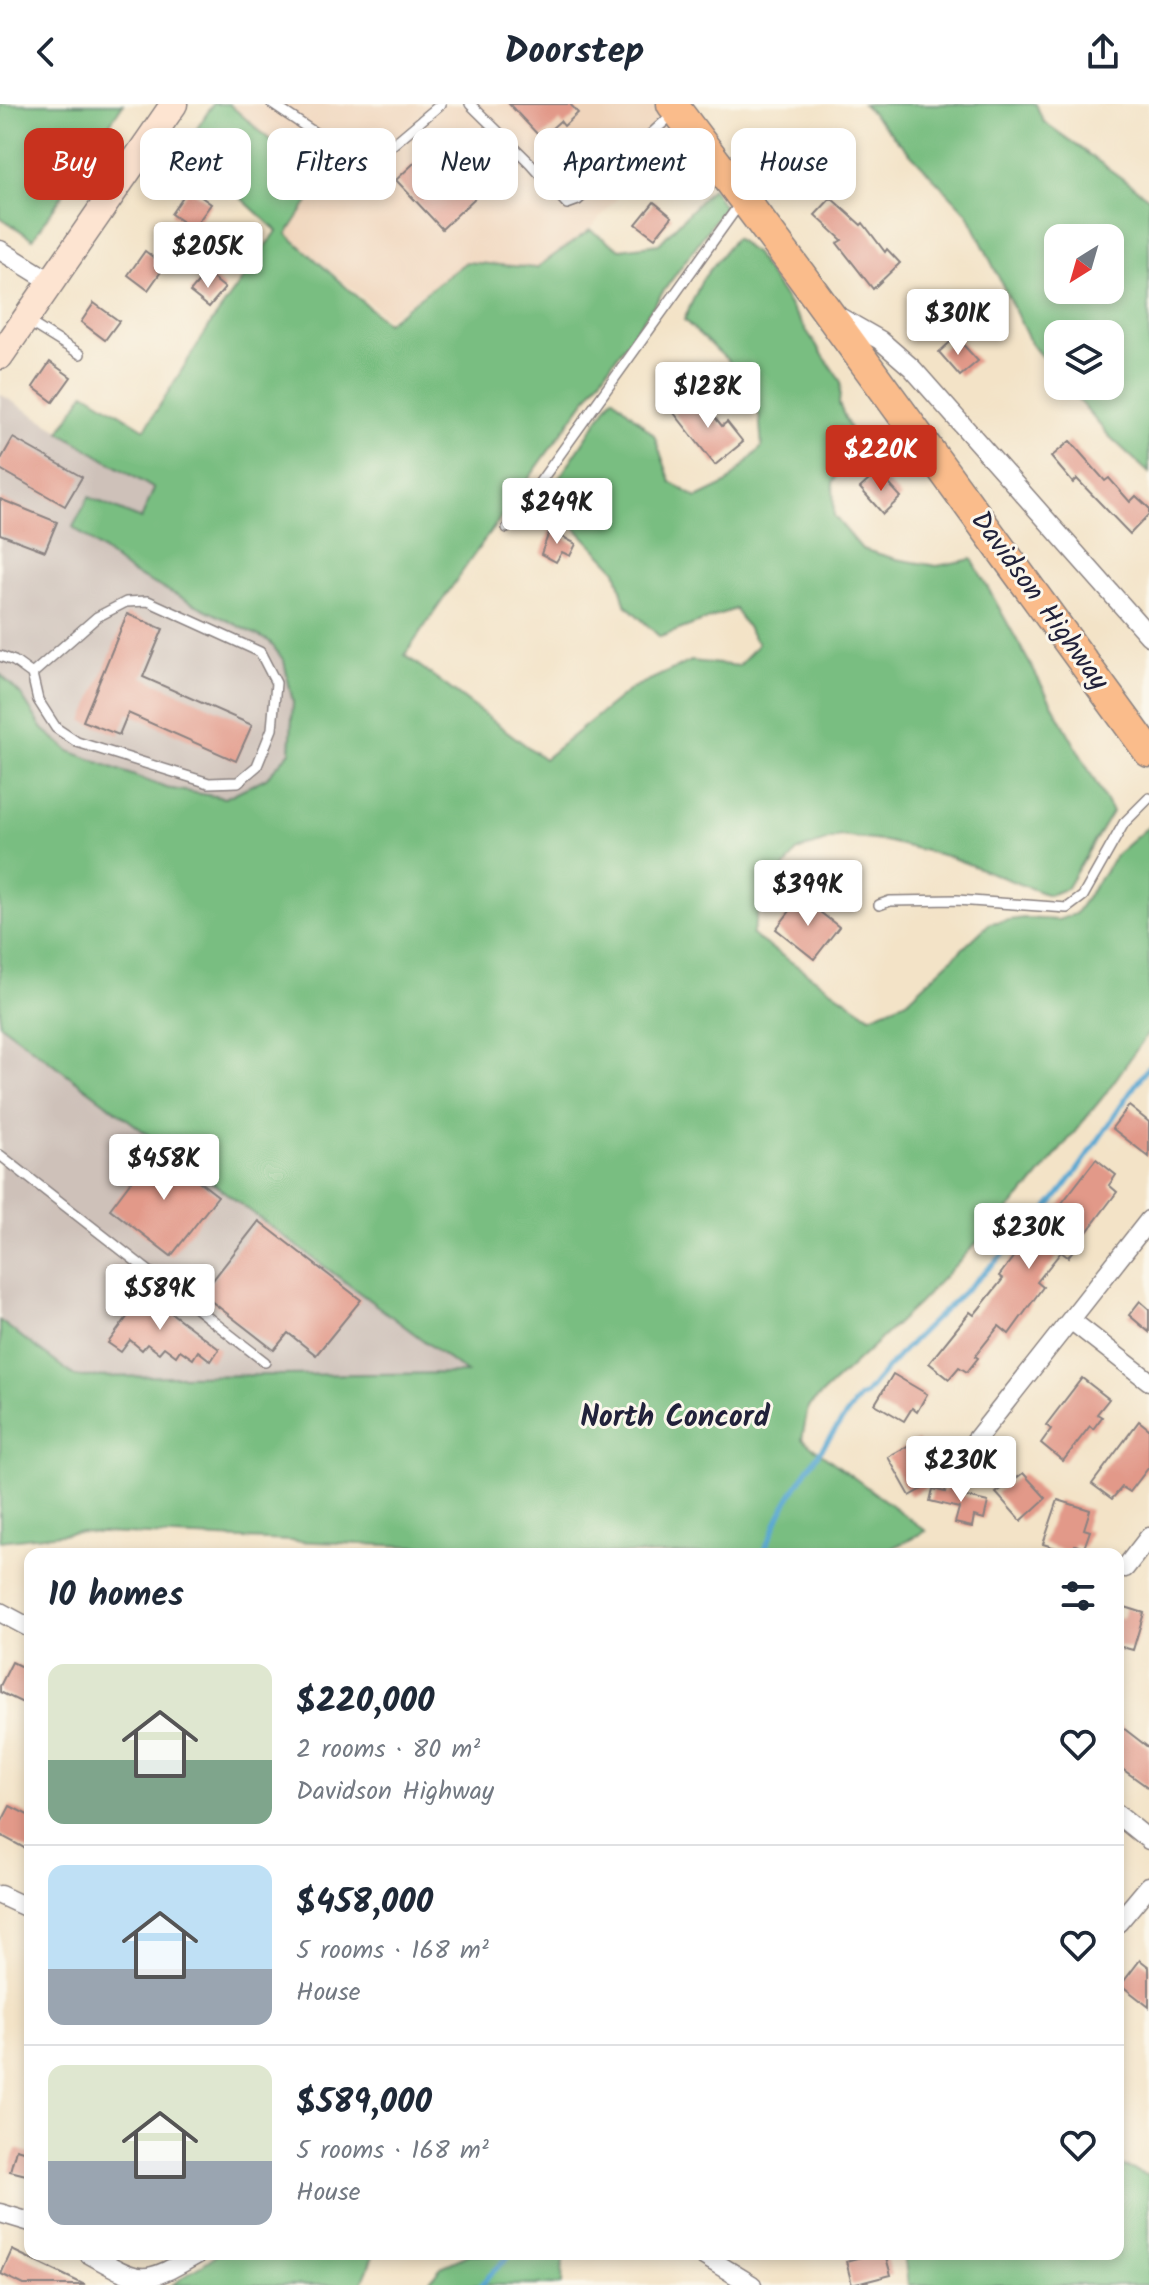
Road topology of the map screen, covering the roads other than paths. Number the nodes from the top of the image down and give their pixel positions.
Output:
1 (174, 104) edge
2 (272, 104) edge
3 (441, 104) edge
4 (470, 104) edge
5 (674, 108) edge
6 (731, 183) edge
7 (742, 200) edge
8 (744, 200) edge
9 (0, 250) edge
10 (50, 281) junction
11 (825, 309) junction
12 (24, 319) junction
13 (80, 354) dead end
14 (0, 356) edge
15 (507, 528) dead end
16 (1149, 636) edge
17 (0, 656) edge
18 (32, 674) junction
19 (1149, 752) edge
20 (1149, 798) edge
21 (879, 905) dead end
22 (0, 1155) edge
23 (1149, 1220) edge
24 (1072, 1321) junction
25 (265, 1362) dead end
26 (1149, 1381) edge
27 (975, 1441) dead end
28 (1149, 1537) edge
29 (1125, 1568) dead end
30 (0, 1612) edge
31 (24, 1625) edge
32 (1124, 1820) edge
33 (1149, 1840) edge
34 (1149, 1886) edge
35 (0, 1895) edge
36 (24, 1906) edge
37 (1124, 1916) edge
38 (0, 2213) edge
39 (24, 2220) edge
40 (99, 2260) edge
41 (188, 2260) edge
42 (711, 2260) edge
43 (752, 2285) edge

1 - 10 street
2 - 3 lane
4 - 5 lane
5 - 6 main road, Davidson Highway
7 - 15 lane
8 - 11 main road, Davidson Highway
9 - 10 street
10 - 12 street
11 - 16 street
11 - 19 main road, Davidson Highway
12 - 13 lane
12 - 14 street
17 - 18 lane
18 - 18 lane
20 - 21 lane
22 - 25 lane
23 - 24 street
24 - 26 street
24 - 27 street
28 - 29 street
30 - 31 street
32 - 33 street
34 - 37 street
35 - 36 street
38 - 39 street
40 - 41 street
42 - 43 street

